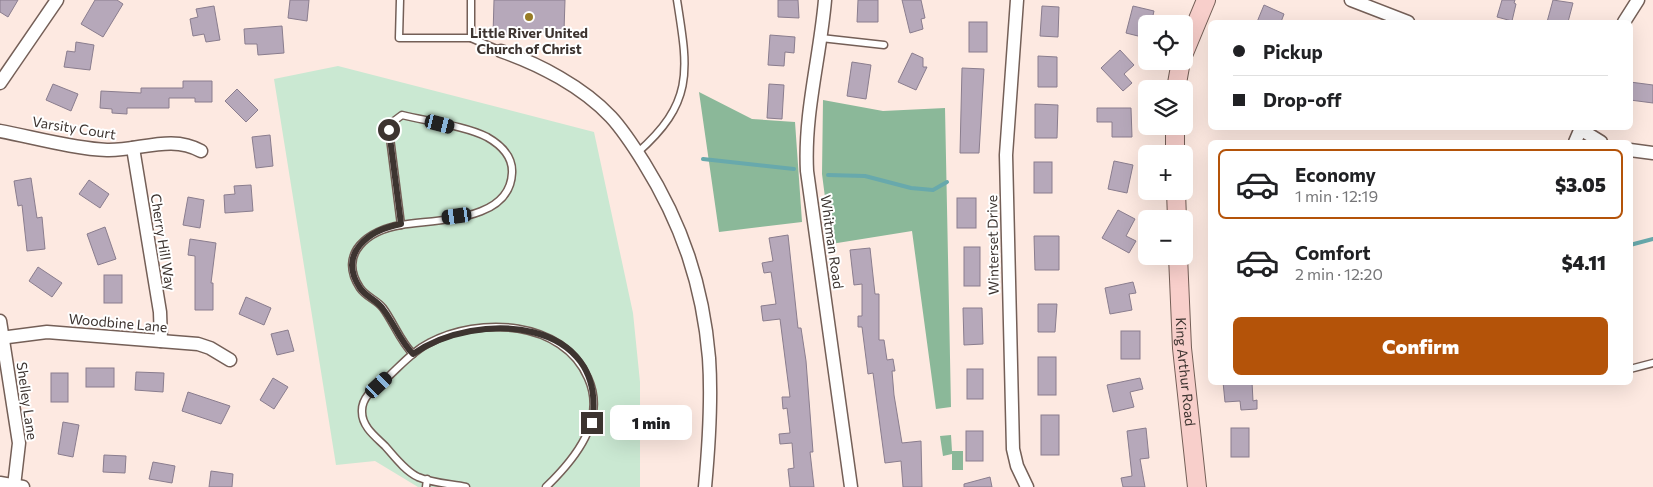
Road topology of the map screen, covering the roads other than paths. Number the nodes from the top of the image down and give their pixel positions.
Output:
1 (57, 0) edge
2 (400, 0) edge
3 (471, 0) edge
4 (676, 0) edge
5 (825, 0) edge
6 (1017, 0) edge
7 (1206, 0) edge
8 (1351, 0) edge
9 (1638, 0) edge
10 (1403, 20) edge
11 (1625, 20) edge
12 (1193, 31) edge
13 (471, 38) junction
14 (821, 38) junction
15 (884, 45) dead end
16 (501, 51) joint
17 (0, 83) edge
18 (1583, 130) edge
19 (0, 131) edge
20 (1598, 140) edge
21 (133, 148) junction
22 (1633, 150) edge
23 (201, 151) dead end
24 (637, 153) junction
25 (1653, 153) edge
26 (401, 224) junction
27 (1178, 265) edge
28 (0, 321) edge
29 (1, 338) edge
30 (161, 341) junction
31 (413, 354) junction
32 (230, 360) dead end
33 (1653, 363) edge
34 (1633, 368) edge
35 (427, 480) junction
36 (0, 483) edge
37 (19, 486) edge
38 (426, 487) edge
39 (466, 487) edge
40 (546, 487) edge
41 (705, 487) edge
42 (851, 487) edge
43 (1027, 487) edge
44 (1197, 487) edge

1 - 17 street
2 - 13 lane
3 - 13 lane
4 - 24 lane
5 - 14 street, Whitman Road
6 - 43 street, Winterset Drive
7 - 12 street
8 - 10 street
9 - 11 street
13 - 16 lane
14 - 15 lane
14 - 42 street, Whitman Road
16 - 24 street
18 - 20 street
19 - 21 street, Varsity Court
21 - 23 street, Varsity Court
21 - 30 street, Cherry Hill Way
22 - 25 street
24 - 41 street
26 - 26 lane
26 - 31 lane
27 - 44 street, King Arthur Road
28 - 29 street, Shelley Lane
29 - 30 street, Woodbine Lane
29 - 37 street, Shelley Lane
30 - 32 street, Woodbine Lane
31 - 35 lane
31 - 40 lane
33 - 34 lane
35 - 38 lane
35 - 39 lane
36 - 37 street

